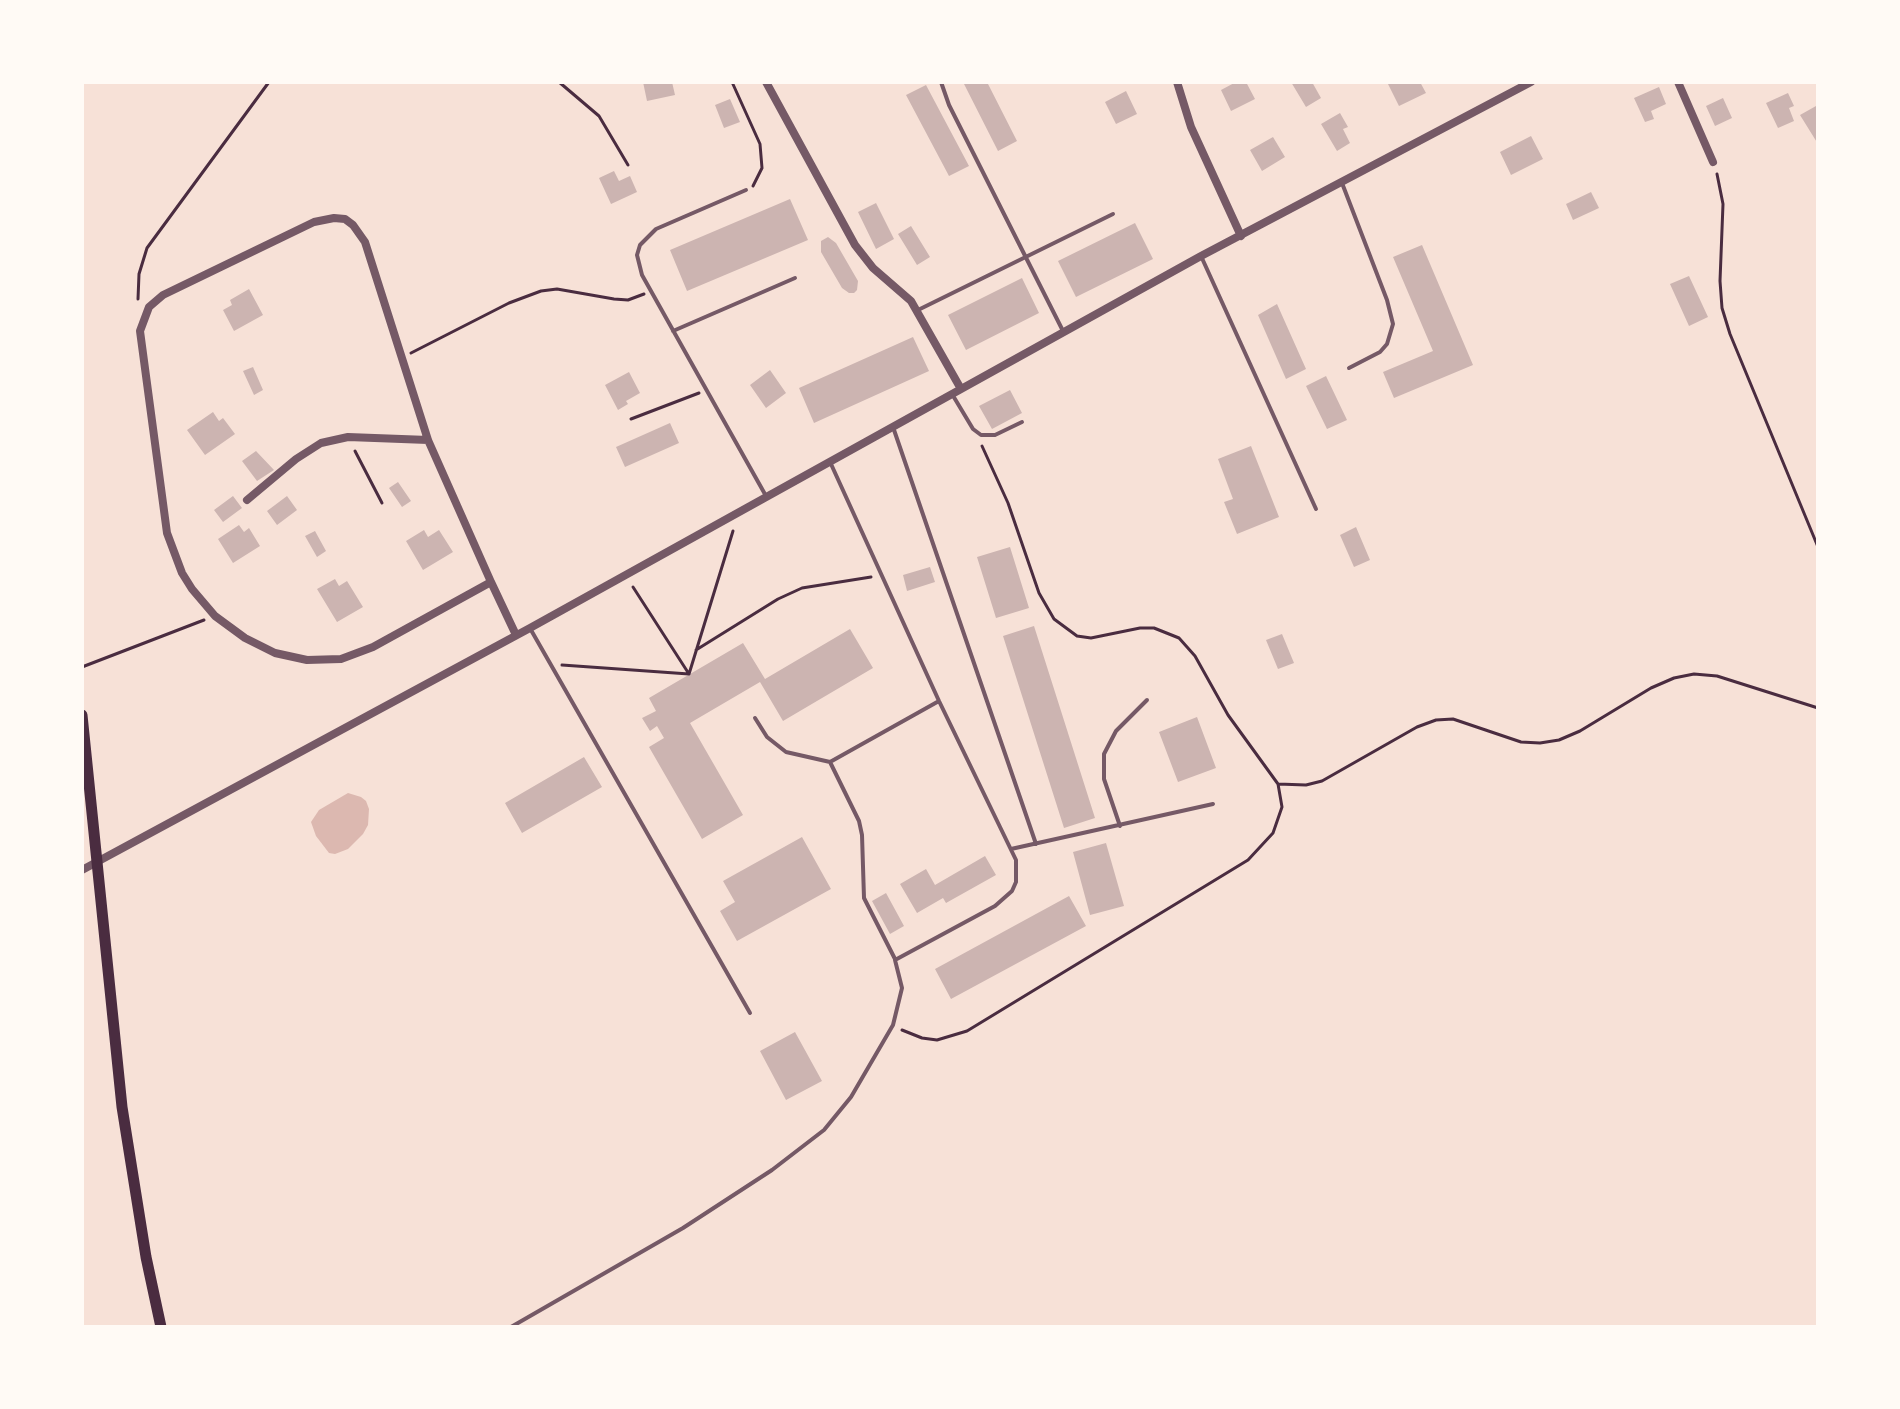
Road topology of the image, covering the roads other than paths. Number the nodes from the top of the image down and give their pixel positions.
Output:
1 (766, 82) edge
2 (941, 82) edge
3 (1177, 82) edge
4 (1531, 82) edge
5 (1678, 82) edge
6 (1713, 162) road end
7 (1342, 183) junction
8 (746, 190) road end
9 (1113, 214) dead end
10 (1241, 236) junction
11 (1201, 256) junction
12 (1025, 257) junction
13 (795, 278) dead end
14 (918, 310) junction
15 (673, 331) junction
16 (1064, 332) junction
17 (1349, 368) dead end
18 (961, 389) junction
19 (952, 394) junction
20 (1022, 422) dead end
21 (893, 427) junction
22 (428, 440) junction
23 (830, 462) junction
24 (766, 497) junction
25 (247, 500) dead end
26 (1316, 509) dead end
27 (491, 582) junction
28 (530, 628) junction
29 (516, 635) junction
30 (1147, 700) dead end
31 (939, 701) junction
32 (82, 718) edge
33 (755, 718) dead end
34 (830, 762) junction
35 (1213, 804) dead end
36 (1120, 826) junction
37 (1036, 844) junction
38 (1011, 849) junction
39 (99, 860) junction
40 (82, 870) edge
41 (895, 960) junction
42 (750, 1013) dead end
43 (161, 1327) edge
44 (511, 1327) edge

1 - 14 street
2 - 12 lane
3 - 10 street
4 - 7 street
5 - 6 street
7 - 10 street
7 - 17 lane
8 - 15 lane
9 - 12 lane
10 - 11 street
11 - 16 street
11 - 26 lane
12 - 14 lane
12 - 16 lane
13 - 15 lane
14 - 18 street
15 - 24 lane
16 - 18 street
18 - 19 street
19 - 20 lane
19 - 21 street
21 - 23 street
21 - 37 lane
22 - 25 street
22 - 27 street
22 - 27 street
23 - 24 street
23 - 31 lane
24 - 28 street
27 - 29 street
28 - 29 street
28 - 42 lane
29 - 39 street
30 - 36 lane
31 - 34 lane
31 - 38 lane
32 - 39 main road
33 - 34 lane
34 - 41 lane
35 - 36 lane
36 - 37 lane
37 - 38 lane
38 - 41 lane
39 - 40 street
39 - 43 main road
41 - 44 lane

